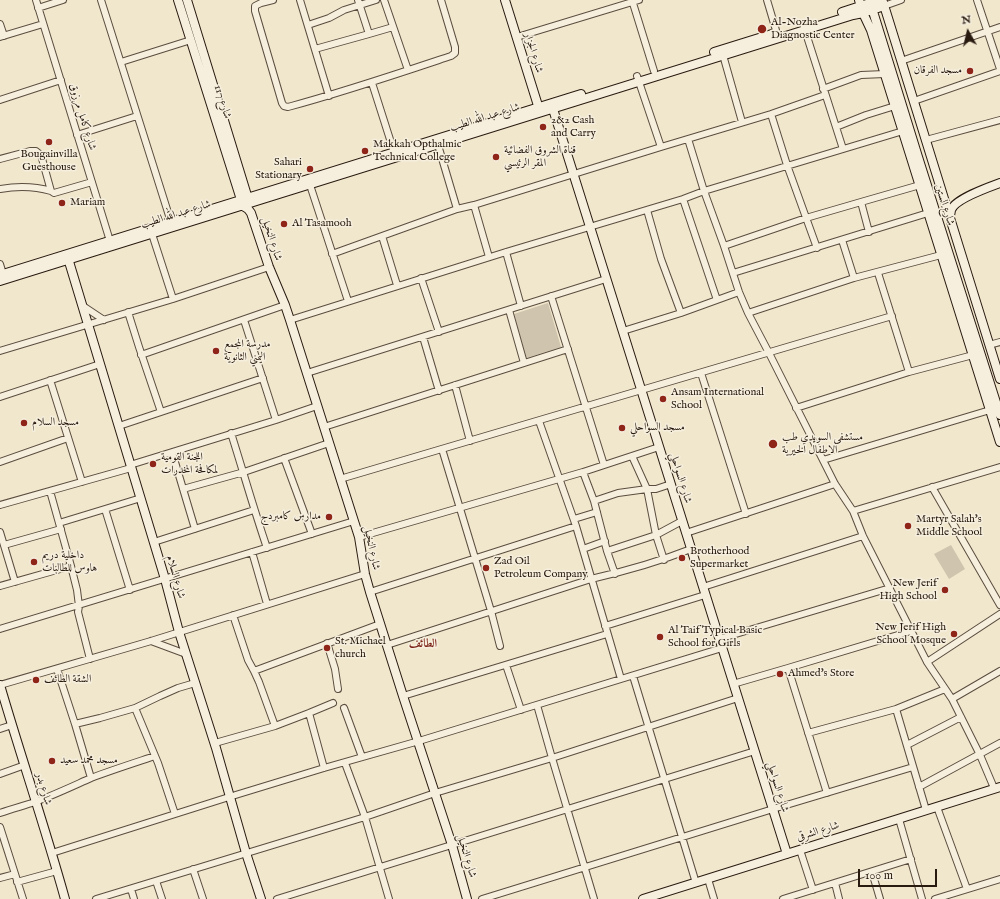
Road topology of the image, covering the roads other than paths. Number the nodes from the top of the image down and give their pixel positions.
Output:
1 (36, 0) edge
2 (63, 0) edge
3 (101, 0) edge
4 (178, 0) edge
5 (187, 0) edge
6 (273, 0) edge
7 (300, 0) edge
8 (376, 0) edge
9 (384, 0) edge
10 (441, 0) edge
11 (505, 0) edge
12 (767, 0) edge
13 (901, 0) edge
14 (977, 0) edge
15 (634, 1) edge
16 (882, 2) edge
17 (359, 3) edge
18 (871, 4) edge
19 (861, 6) edge
20 (38, 8) junction
21 (0, 24) edge
22 (43, 24) junction
23 (308, 25) junction
24 (394, 27) junction
25 (804, 27) junction
26 (1000, 28) edge
27 (988, 32) junction
28 (369, 34) junction
29 (777, 35) junction
30 (2, 36) edge
31 (517, 37) junction
32 (191, 40) junction
33 (315, 49) junction
34 (723, 55) junction
35 (901, 61) junction
36 (120, 62) junction
37 (408, 70) junction
38 (1000, 70) edge
39 (654, 71) junction
40 (884, 74) junction
41 (638, 79) junction
42 (61, 80) junction
43 (372, 83) junction
44 (824, 92) junction
45 (329, 96) junction
46 (0, 100) edge
47 (914, 101) junction
48 (552, 106) junction
49 (895, 106) junction
50 (539, 110) junction
51 (771, 114) junction
52 (137, 116) junction
53 (1000, 120) edge
54 (742, 122) junction
55 (836, 127) junction
56 (903, 131) junction
57 (77, 135) junction
58 (688, 139) junction
59 (926, 140) junction
60 (438, 145) junction
61 (661, 147) junction
62 (843, 149) junction
63 (394, 152) junction
64 (915, 158) junction
65 (0, 159) edge
66 (787, 165) junction
67 (343, 171) junction
68 (574, 174) junction
69 (92, 182) junction
70 (1000, 183) edge
71 (310, 185) junction
72 (920, 185) junction
73 (0, 190) edge
74 (51, 191) junction
75 (704, 191) junction
76 (942, 192) junction
77 (965, 198) junction
78 (683, 199) junction
79 (861, 202) junction
80 (246, 203) junction
81 (474, 206) junction
82 (457, 210) junction
83 (647, 210) junction
84 (928, 213) junction
85 (806, 218) junction
86 (950, 218) junction
87 (171, 222) junction
88 (590, 227) junction
89 (869, 232) junction
90 (152, 234) junction
91 (382, 236) junction
92 (842, 240) junction
93 (110, 241) junction
94 (724, 246) junction
95 (817, 248) junction
96 (506, 252) junction
97 (332, 254) junction
98 (941, 255) junction
99 (68, 257) junction
100 (489, 257) junction
101 (0, 264) edge
102 (269, 267) junction
103 (733, 273) junction
104 (878, 273) junction
105 (1, 277) edge
106 (422, 278) junction
107 (854, 278) junction
108 (606, 279) junction
109 (397, 286) junction
110 (739, 292) junction
111 (551, 296) junction
112 (173, 299) junction
113 (717, 300) junction
114 (348, 301) junction
115 (285, 305) junction
116 (83, 306) junction
117 (521, 306) junction
118 (509, 310) junction
119 (128, 312) junction
120 (681, 313) junction
121 (748, 313) junction
122 (892, 316) junction
123 (104, 320) junction
124 (244, 320) junction
125 (290, 320) junction
126 (88, 324) junction
127 (623, 331) junction
128 (439, 332) junction
129 (423, 336) junction
130 (1000, 342) edge
131 (990, 345) junction
132 (568, 349) junction
133 (0, 351) edge
134 (769, 352) junction
135 (141, 354) junction
136 (972, 355) junction
137 (524, 363) junction
138 (100, 364) junction
139 (909, 372) junction
140 (307, 373) junction
141 (701, 373) junction
142 (263, 378) junction
143 (1000, 379) edge
144 (50, 380) junction
145 (455, 385) junction
146 (641, 390) junction
147 (439, 391) junction
148 (0, 397) edge
149 (317, 406) junction
150 (586, 407) junction
151 (796, 408) junction
152 (990, 410) junction
153 (161, 412) junction
154 (1000, 415) edge
155 (276, 420) junction
156 (539, 421) junction
157 (119, 426) junction
158 (324, 427) junction
159 (231, 433) junction
160 (68, 438) junction
161 (470, 441) junction
162 (1000, 442) edge
163 (329, 443) junction
164 (659, 447) junction
165 (442, 449) junction
166 (172, 452) junction
167 (632, 456) junction
168 (284, 458) junction
169 (823, 460) junction
170 (0, 462) edge
171 (604, 465) junction
172 (131, 467) junction
173 (1000, 467) edge
174 (244, 472) junction
175 (583, 472) junction
176 (340, 479) junction
177 (559, 479) junction
178 (82, 482) junction
179 (671, 484) junction
180 (835, 484) junction
181 (932, 487) junction
182 (183, 489) junction
183 (647, 489) junction
184 (50, 491) junction
185 (141, 498) junction
186 (594, 501) junction
187 (0, 505) edge
188 (460, 507) junction
189 (106, 509) junction
190 (254, 510) junction
191 (853, 511) junction
192 (597, 512) junction
193 (746, 514) junction
194 (574, 519) junction
195 (354, 521) junction
196 (682, 521) junction
197 (60, 526) junction
198 (576, 526) junction
199 (194, 529) junction
200 (0, 532) edge
201 (686, 533) junction
202 (312, 534) junction
203 (656, 535) junction
204 (863, 536) junction
205 (359, 537) junction
206 (605, 541) junction
207 (154, 542) junction
208 (4, 545) junction
209 (268, 548) junction
210 (582, 548) junction
211 (691, 549) junction
212 (252, 552) junction
213 (607, 552) junction
214 (475, 558) junction
215 (664, 560) junction
216 (71, 566) junction
217 (365, 574) junction
218 (615, 574) junction
219 (166, 579) junction
220 (591, 579) junction
221 (16, 582) junction
222 (0, 586) edge
223 (890, 588) junction
224 (130, 590) junction
225 (704, 591) junction
226 (370, 592) junction
227 (267, 604) junction
228 (1000, 605) edge
229 (79, 606) junction
230 (491, 611) junction
231 (1000, 614) edge
232 (233, 615) junction
233 (380, 624) junction
234 (605, 626) junction
235 (0, 629) edge
236 (911, 631) junction
237 (179, 632) junction
238 (607, 634) junction
239 (720, 639) junction
240 (151, 641) junction
241 (327, 643) junction
242 (387, 645) junction
243 (500, 646) dead end
244 (722, 648) junction
245 (186, 654) junction
246 (90, 659) junction
247 (927, 662) junction
248 (506, 665) junction
249 (788, 668) junction
250 (57, 669) junction
251 (254, 671) junction
252 (1000, 671) edge
253 (633, 676) junction
254 (621, 679) junction
255 (195, 683) junction
256 (734, 684) junction
257 (0, 685) edge
258 (338, 688) dead end
259 (945, 689) junction
260 (403, 696) junction
261 (738, 698) junction
262 (952, 699) junction
263 (333, 703) dead end
264 (538, 705) junction
265 (135, 708) junction
266 (344, 708) dead end
267 (896, 709) junction
268 (521, 710) junction
269 (309, 713) junction
270 (961, 717) junction
271 (75, 724) junction
272 (12, 725) junction
273 (275, 726) junction
274 (648, 727) junction
275 (0, 728) edge
276 (808, 733) junction
277 (419, 741) junction
278 (215, 743) junction
279 (1000, 744) edge
280 (907, 745) junction
281 (755, 751) junction
282 (980, 755) junction
283 (155, 756) junction
284 (362, 757) junction
285 (552, 758) junction
286 (345, 763) junction
287 (25, 765) junction
288 (913, 767) junction
289 (324, 768) junction
290 (0, 774) edge
291 (91, 778) junction
292 (664, 780) junction
293 (919, 786) junction
294 (997, 788) edge
295 (435, 793) junction
296 (827, 793) junction
297 (229, 797) junction
298 (35, 802) junction
299 (938, 807) junction
300 (567, 809) junction
301 (773, 809) junction
302 (926, 810) junction
303 (0, 813) edge
304 (175, 814) junction
305 (364, 817) junction
306 (899, 819) junction
307 (0, 827) edge
308 (682, 837) junction
309 (452, 845) junction
310 (7, 850) junction
311 (800, 850) junction
312 (0, 852) edge
313 (52, 853) junction
314 (246, 853) junction
315 (787, 854) junction
316 (911, 860) junction
317 (380, 868) junction
318 (584, 868) junction
319 (193, 869) junction
320 (57, 871) junction
321 (872, 872) junction
322 (15, 874) junction
323 (0, 878) edge
324 (708, 879) junction
325 (1000, 879) edge
326 (156, 880) junction
327 (17, 882) junction
328 (696, 883) junction
329 (835, 883) junction
330 (130, 889) junction
331 (967, 889) junction
332 (813, 890) junction
333 (791, 898) edge
334 (22, 899) edge
335 (65, 899) edge
336 (96, 899) edge
337 (134, 899) edge
338 (162, 899) edge
339 (203, 899) edge
340 (262, 899) edge
341 (277, 899) edge
342 (389, 899) edge
343 (468, 899) edge
344 (482, 899) edge
345 (594, 899) edge
346 (643, 899) edge
347 (714, 899) edge
348 (783, 899) edge
349 (839, 899) edge
350 (880, 899) edge
351 (922, 899) edge
352 (935, 899) edge

1 - 20 street, شارع كامل مرزوق
2 - 20 street
3 - 36 street
4 - 32 street, شارع 117
5 - 80 street, شارع 117
6 - 45 street
7 - 23 street
8 - 17 street
9 - 24 street
10 - 37 street
11 - 31 street, شارع الجزار
12 - 29 street
13 - 16 street
14 - 27 street
15 - 31 street
15 - 39 street
16 - 18 street, شارع عبد الله الطيب
16 - 35 street, شارع الستين
17 - 23 street
17 - 28 street
18 - 19 street, شارع عبد الله الطيب
18 - 64 street, شارع الستين
19 - 25 street, شارع عبد الله الطيب
19 - 40 street
20 - 22 street, شارع كامل مرزوق
21 - 30 street
22 - 30 street
22 - 42 street, شارع كامل مرزوق
23 - 33 street
24 - 28 street
24 - 37 street
25 - 29 street, شارع عبد الله الطيب
25 - 44 street
26 - 27 street
27 - 35 street
27 - 38 street
28 - 33 street
29 - 34 street, شارع عبد الله الطيب
29 - 39 street, شارع عبد الله الطيب
31 - 50 street, شارع الجزار
32 - 36 street
32 - 80 street, شارع 117
33 - 45 street
34 - 41 street, شارع عبد الله الطيب
34 - 54 street
35 - 47 street, شارع الستين
36 - 52 street
37 - 43 street
38 - 47 street
39 - 41 street, شارع عبد الله الطيب
40 - 44 street
40 - 49 street
41 - 48 street, شارع عبد الله الطيب
41 - 61 street
42 - 46 street
42 - 57 street, شارع كامل مرزوق
43 - 45 street
43 - 63 street
44 - 51 street
44 - 55 street
47 - 59 street, شارع الستين
48 - 50 street, شارع عبد الله الطيب
48 - 68 street, شارع السواحلي
49 - 55 street
49 - 56 street
50 - 60 street, شارع عبد الله الطيب
50 - 63 street, شارع عبد الله الطيب
51 - 54 street
51 - 66 street
52 - 57 street
52 - 87 street
53 - 59 street
54 - 58 street
55 - 62 street
56 - 62 street
56 - 64 street
57 - 69 street, شارع كامل مرزوق
58 - 61 street
58 - 75 street
59 - 76 street, شارع الستين
60 - 67 street, شارع عبد الله الطيب
60 - 82 street
61 - 68 street
62 - 66 street
63 - 67 street, شارع عبد الله الطيب
64 - 72 street
64 - 154 street, شارع الستين
65 - 74 street
66 - 75 street
66 - 85 street
67 - 71 street, شارع عبد الله الطيب
67 - 80 street, شارع عبد الله الطيب
68 - 81 street
68 - 88 street, شارع السواحلي
69 - 74 street
69 - 93 street, شارع كامل مرزوق
70 - 77 street
71 - 80 street, شارع عبد الله الطيب
71 - 97 street
72 - 79 street
72 - 84 street
73 - 74 street
75 - 78 street
75 - 94 street
76 - 77 street
76 - 86 street, شارع الستين
77 - 86 street
78 - 83 street
78 - 113 street
79 - 85 street
79 - 89 street
80 - 87 street, شارع عبد الله الطيب
80 - 90 street, شارع عبد الله الطيب
80 - 102 street, شارع النخيل
81 - 82 street
81 - 100 street
82 - 91 street
83 - 88 street
83 - 120 street
84 - 89 street
84 - 98 street
85 - 94 street
85 - 95 street
86 - 131 street, شارع الستين
87 - 93 street, شارع عبد الله الطيب
88 - 96 street
88 - 108 street, شارع السواحلي
89 - 92 street
90 - 99 street, شارع عبد الله الطيب
90 - 112 street
91 - 97 street
91 - 109 street
92 - 95 street
92 - 107 street
93 - 99 street, شارع عبد الله الطيب
94 - 103 street
95 - 103 street
96 - 100 street
96 - 117 street
97 - 114 street
98 - 104 street
98 - 136 street
99 - 105 street, شارع عبد الله الطيب
99 - 116 street, شارع السلام
100 - 106 street
101 - 105 street
102 - 112 street
102 - 115 street, شارع النخيل
103 - 110 street
104 - 107 street
104 - 122 street
106 - 109 street
106 - 128 street
107 - 121 street
108 - 111 street
108 - 127 street, شارع السواحلي
109 - 114 street
110 - 113 street
110 - 121 street
111 - 117 street
111 - 132 street
112 - 119 street
113 - 120 street
114 - 125 street
115 - 124 street
115 - 125 street, شارع النخيل
116 - 123 street
116 - 126 street, شارع السلام
117 - 118 street
118 - 128 street
118 - 137 street
119 - 123 street
119 - 135 street
120 - 127 street
121 - 134 street
122 - 134 street
122 - 139 street
123 - 126 street
124 - 135 street
124 - 142 street
125 - 140 street, شارع النخيل
126 - 133 street
126 - 138 street, شارع السلام
127 - 146 street, شارع السواحلي
128 - 129 street
129 - 140 street
129 - 147 street
130 - 131 street
131 - 143 street, شارع الستين
132 - 137 street
132 - 150 street
134 - 141 street
134 - 151 street
135 - 153 street
136 - 139 street
136 - 152 street
137 - 145 street
138 - 144 street
138 - 157 street, شارع السلام
139 - 151 street
140 - 149 street, شارع النخيل
141 - 146 street
141 - 193 street
142 - 153 street
142 - 155 street
144 - 148 street
144 - 160 street
145 - 147 street
145 - 161 street
146 - 150 street
146 - 164 street, شارع السواحلي
147 - 158 street
149 - 155 street
149 - 158 street, شارع النخيل
150 - 156 street
150 - 171 street
151 - 169 street
152 - 162 street
152 - 169 street
153 - 157 street
155 - 159 street
156 - 161 street
156 - 177 street
157 - 172 street, شارع السلام
158 - 163 street, شارع النخيل
159 - 166 street
159 - 174 street
160 - 170 street
160 - 178 street
161 - 165 street
163 - 168 street
163 - 176 street, شارع النخيل
164 - 167 street
164 - 179 street, شارع السواحلي
165 - 176 street
165 - 188 street
166 - 172 street
166 - 182 street
167 - 171 street
167 - 183 street
168 - 174 street
168 - 202 street
169 - 180 street
171 - 175 street
172 - 178 street
172 - 185 street, شارع السلام
173 - 181 street
174 - 182 street
174 - 190 street
175 - 177 street
175 - 186 street
176 - 195 street, شارع النخيل
177 - 188 street
177 - 194 street
178 - 184 street
179 - 183 street
179 - 196 street, شارع السواحلي
180 - 191 street
180 - 193 street
181 - 191 street
181 - 228 street
182 - 199 street
183 - 186 street
183 - 203 street
184 - 187 street
184 - 197 street
185 - 189 street
185 - 207 street, شارع السلام
186 - 192 street
188 - 205 street
188 - 214 street
189 - 197 street
189 - 224 street
190 - 199 street
190 - 209 street
191 - 204 street
192 - 194 street
192 - 206 street
193 - 201 street
194 - 198 street
195 - 202 street
195 - 205 street, شارع النخيل
196 - 201 street, شارع السواحلي
196 - 203 street
197 - 208 street
197 - 216 street
198 - 210 street
198 - 214 street
199 - 207 street
200 - 208 street
201 - 211 street, شارع السواحلي
202 - 209 street
203 - 213 street
203 - 215 street
204 - 223 street
204 - 225 street
205 - 217 street, شارع النخيل
206 - 210 street
206 - 213 street
207 - 219 street, شارع السلام
208 - 221 street
209 - 212 street
210 - 220 street
211 - 215 street
211 - 225 street, شارع السواحلي
212 - 219 street
212 - 227 street
213 - 218 street
214 - 226 street
214 - 230 street
215 - 218 street
216 - 221 street
216 - 229 street
217 - 226 street, شارع النخيل
217 - 227 street
218 - 220 street
219 - 224 street
219 - 237 street, شارع السلام
220 - 230 street
220 - 234 street
221 - 222 street
223 - 236 street
223 - 239 street
224 - 229 street
225 - 234 street
225 - 239 street, شارع السواحلي
226 - 233 street, شارع النخيل
227 - 232 street
229 - 235 street
229 - 246 street
230 - 242 street
230 - 243 street
231 - 247 street
232 - 237 street
232 - 251 street
233 - 241 street
233 - 242 street, شارع النخيل
234 - 238 street
236 - 247 street
236 - 249 street
237 - 240 street
237 - 245 street, شارع السلام
238 - 248 street
238 - 254 street
239 - 244 street, شارع السواحلي
240 - 245 street
240 - 246 street
241 - 251 street
241 - 258 street
242 - 260 street, شارع النخيل
244 - 253 street
244 - 256 street, شارع السواحلي
245 - 255 street, شارع السلام
246 - 250 street
247 - 259 street
248 - 260 street
248 - 268 street
249 - 256 street
249 - 276 street
250 - 257 street
250 - 271 street
251 - 273 street
252 - 262 street
253 - 254 street
253 - 274 street
254 - 264 street
255 - 265 street
255 - 278 street, شارع السلام
256 - 261 street, شارع السواحلي
257 - 272 street, شارع بدر
259 - 262 street
259 - 267 street
260 - 277 street, شارع النخيل
261 - 274 street
261 - 281 street, شارع السواحلي
262 - 270 street
263 - 269 street
264 - 268 street
264 - 285 street
265 - 271 street
265 - 283 street
266 - 284 street
267 - 276 street
267 - 280 street
268 - 277 street
269 - 273 street
269 - 289 street
270 - 280 street
270 - 282 street
271 - 291 street
272 - 275 street
272 - 287 street, شارع بدر
273 - 278 street
274 - 285 street
274 - 292 street
276 - 296 street
277 - 284 street
277 - 295 street, شارع النخيل
278 - 297 street, شارع السلام
279 - 282 street
280 - 288 street
281 - 292 street
281 - 301 street, شارع السواحلي
282 - 293 street
282 - 294 street
283 - 291 street
283 - 304 street
284 - 286 street
285 - 295 street
285 - 300 street
286 - 289 street
286 - 305 street
287 - 290 street
287 - 298 street, شارع بدر
288 - 293 street
288 - 296 street
289 - 297 street
291 - 298 street
292 - 300 street
292 - 308 street
293 - 302 street
294 - 299 street, شارع الشرقي
295 - 305 street
295 - 309 street, شارع النخيل
296 - 301 street
297 - 304 street
297 - 314 street, شارع السلام
298 - 303 street
298 - 313 street, شارع بدر
299 - 302 street, شارع الشرقي
299 - 331 street
300 - 309 street
300 - 318 street
301 - 308 street
301 - 315 street, شارع السواحلي
302 - 306 street, شارع الشرقي
304 - 313 street
305 - 314 street
305 - 317 street
306 - 311 street, شارع الشرقي
306 - 316 street
307 - 310 street
308 - 318 street
308 - 328 street
309 - 317 street
309 - 343 street, شارع النخيل
310 - 312 street
310 - 322 street
311 - 315 street, شارع الشرقي
311 - 332 street
313 - 320 street, شارع بدر
314 - 319 street
314 - 340 street, شارع السلام
315 - 324 street, شارع الشرقي
316 - 321 street
316 - 351 street
317 - 341 street
317 - 342 street
318 - 344 street
318 - 345 street
319 - 326 street
319 - 339 street
320 - 327 street
320 - 335 street, شارع بدر
321 - 329 street
321 - 350 street
322 - 323 street
322 - 327 street
324 - 328 street, شارع الشرقي
324 - 347 street
325 - 331 street
326 - 330 street
326 - 338 street
327 - 334 street
328 - 346 street, شارع الشرقي
329 - 332 street
329 - 349 street
330 - 336 street
330 - 337 street
331 - 352 street
332 - 333 street
333 - 348 street

